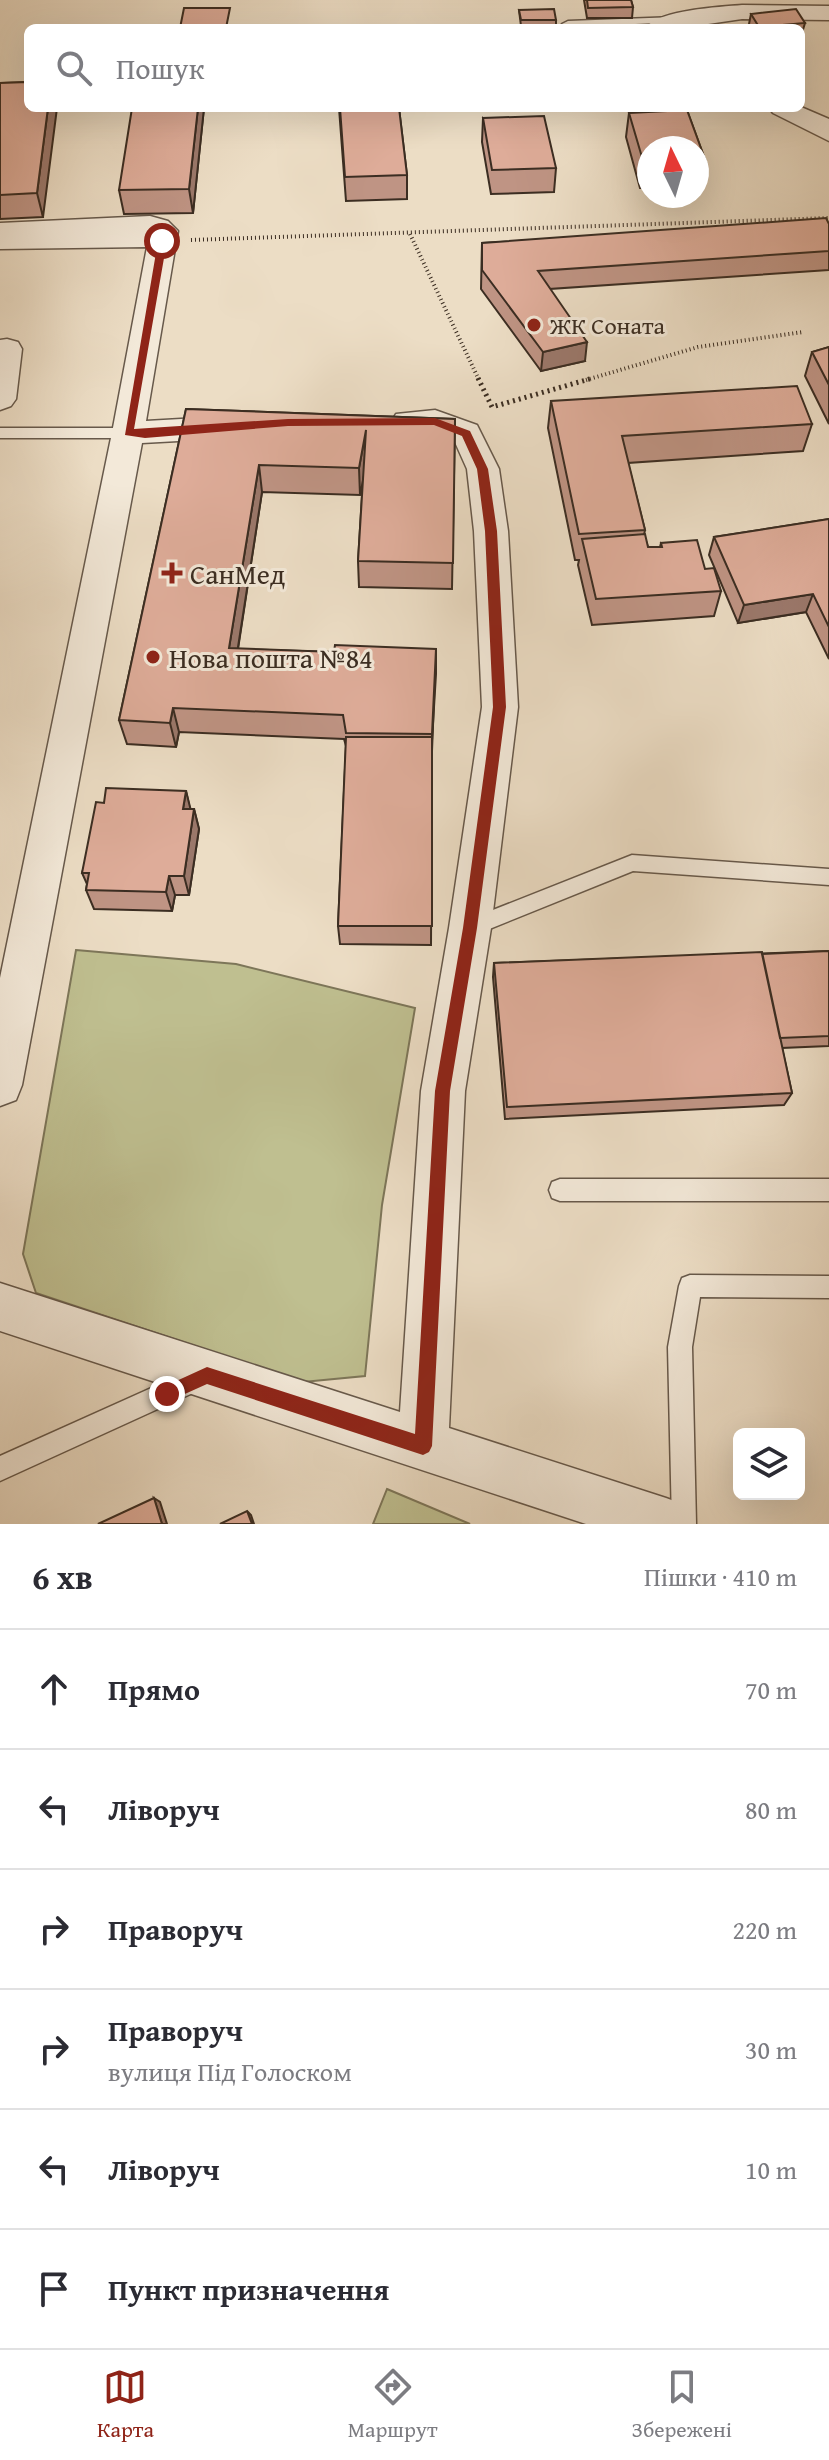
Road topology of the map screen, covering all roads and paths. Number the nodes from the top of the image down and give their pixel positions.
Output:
1 (829, 13) edge
2 (568, 24) dead end
3 (667, 24) edge
4 (791, 112) edge
5 (829, 133) edge
6 (829, 218) edge
7 (0, 231) edge
8 (410, 234) junction
9 (162, 236) junction
10 (0, 240) edge
11 (803, 332) dead end
12 (0, 350) edge
13 (0, 399) edge
14 (376, 422) edge
15 (256, 425) edge
16 (0, 433) edge
17 (128, 433) junction
18 (829, 877) edge
19 (470, 928) junction
20 (0, 1085) edge
21 (560, 1190) dead end
22 (829, 1190) edge
23 (829, 1287) edge
24 (0, 1307) edge
25 (207, 1375) junction
26 (423, 1446) junction
27 (0, 1469) edge
28 (666, 1524) edge
29 (684, 1524) edge

1 - 3 street
2 - 3 lane
4 - 5 street
6 - 8 path
7 - 9 street
8 - 9 path
8 - 11 path
9 - 10 street
9 - 17 street
12 - 13 street
14 - 19 street
15 - 17 street
16 - 17 lane
17 - 20 street
18 - 19 lane
19 - 26 street
21 - 22 lane
23 - 29 lane
24 - 25 street
25 - 26 street
25 - 27 lane
26 - 28 street

